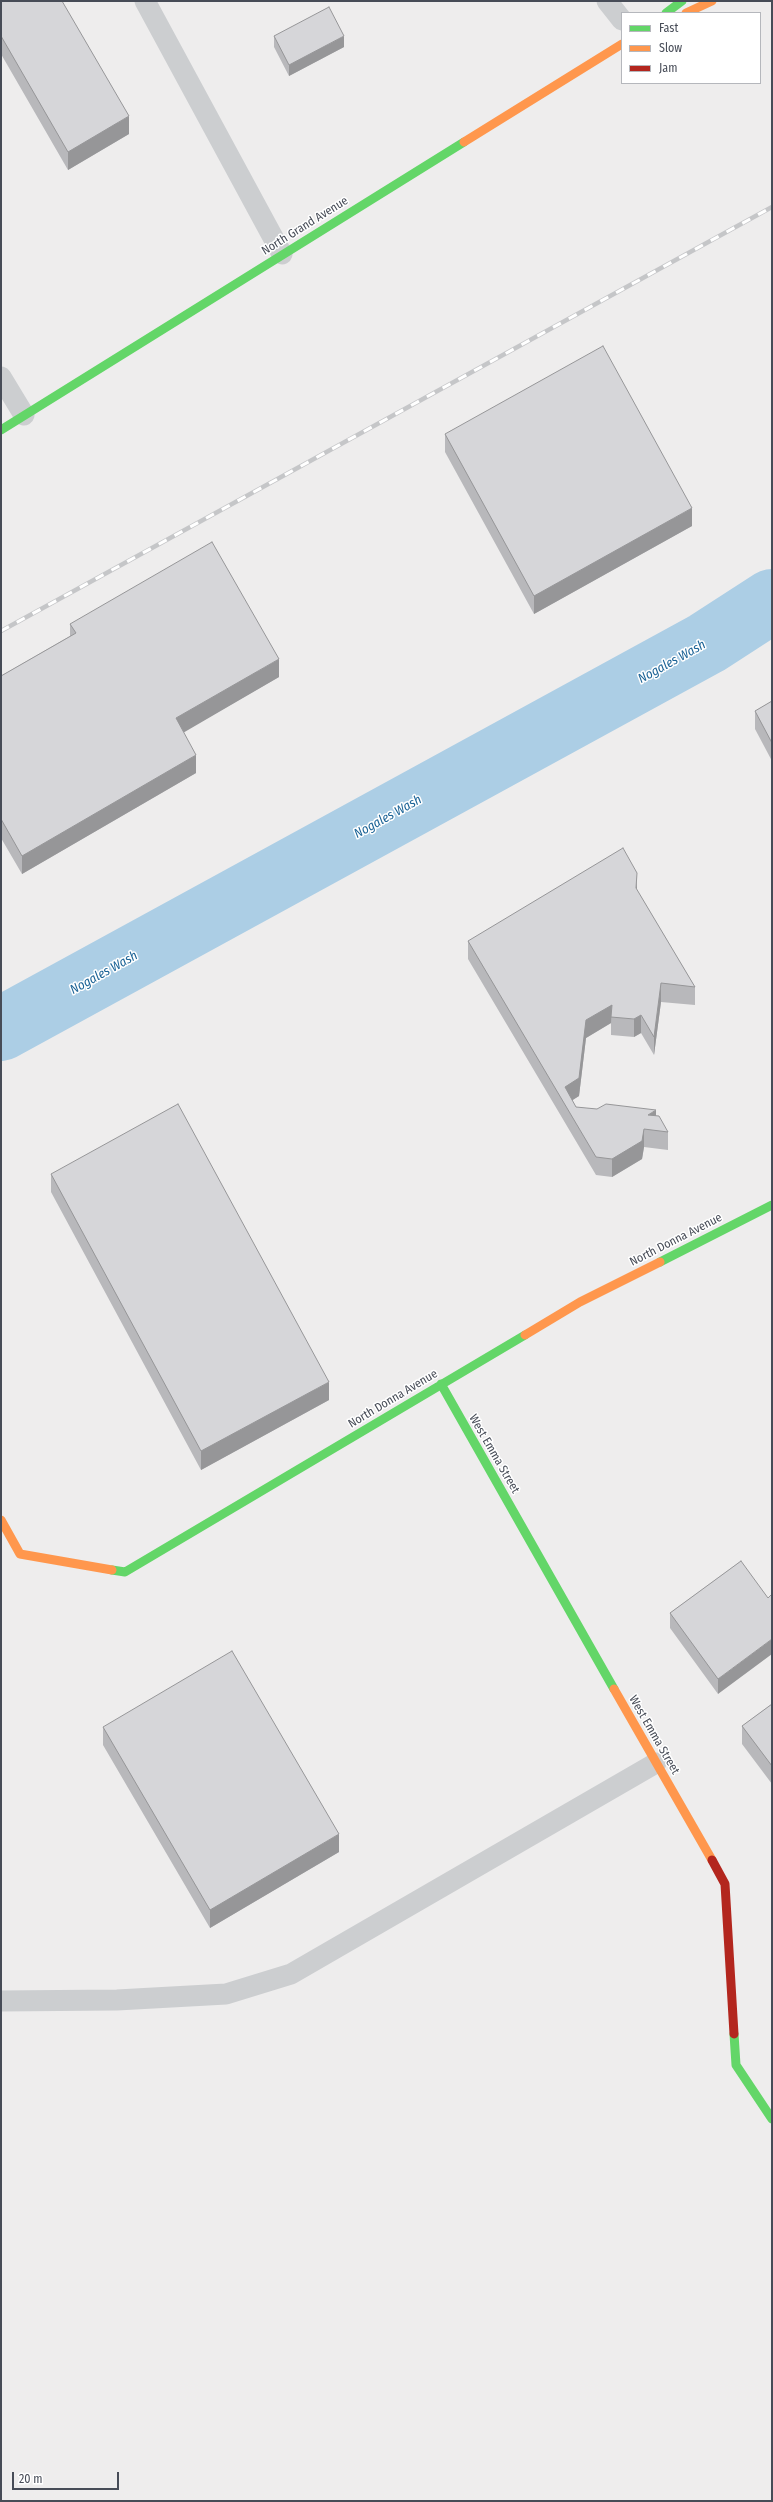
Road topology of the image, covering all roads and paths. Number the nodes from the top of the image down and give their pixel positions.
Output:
1 (146, 1) edge
2 (607, 1) edge
3 (682, 1) edge
4 (712, 1) edge
5 (667, 12) edge
6 (688, 12) edge
7 (621, 19) edge
8 (621, 45) edge
9 (282, 254) junction
10 (1, 377) edge
11 (24, 416) junction
12 (1, 430) edge
13 (772, 1204) edge
14 (441, 1384) junction
15 (1, 1520) edge
16 (656, 1763) junction
17 (1, 2001) edge
18 (772, 2119) edge

1 - 9 lane
2 - 7 lane
3 - 5 street
4 - 6 street
8 - 9 street, North Grand Avenue
9 - 11 street, North Grand Avenue
10 - 11 lane
11 - 12 street, North Grand Avenue
13 - 14 street, North Donna Avenue
14 - 15 street, North Donna Avenue
14 - 16 street, West Emma Street
16 - 17 lane
16 - 18 street, West Emma Street

